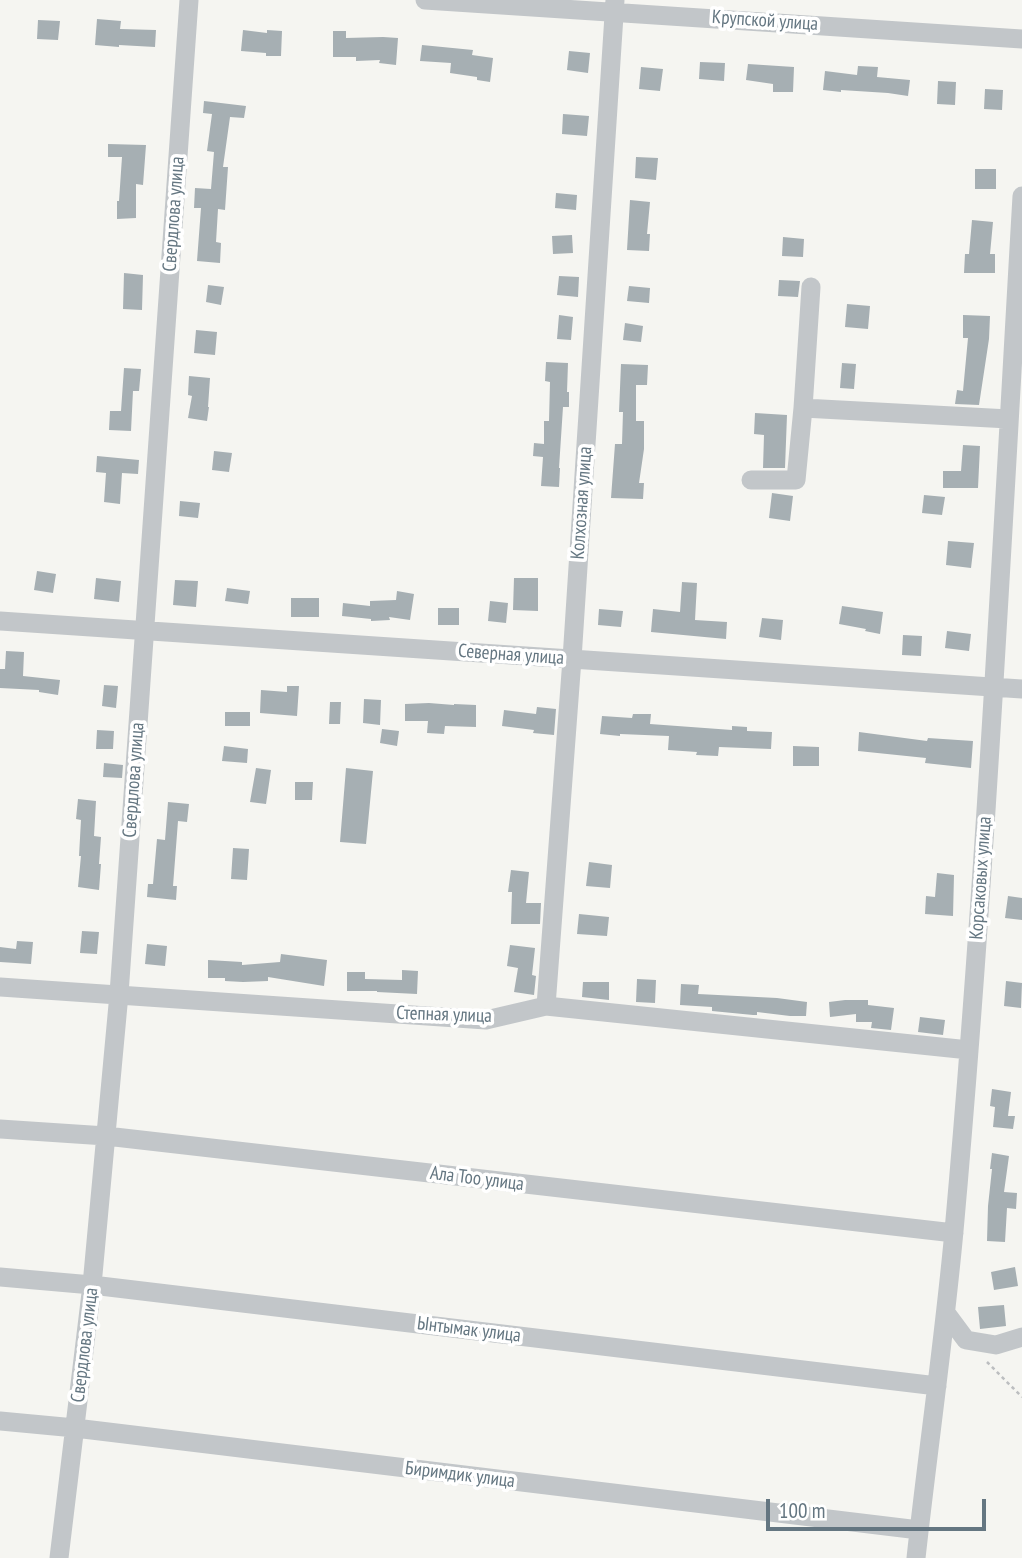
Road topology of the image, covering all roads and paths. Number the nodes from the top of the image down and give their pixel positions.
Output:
1 (189, 0) edge
2 (425, 0) edge
3 (615, 6) edge
4 (1022, 39) edge
5 (1022, 196) edge
6 (811, 287) dead end
7 (803, 408) junction
8 (1009, 419) junction
9 (751, 480) dead end
10 (0, 621) edge
11 (145, 630) junction
12 (572, 659) junction
13 (993, 687) junction
14 (1022, 689) edge
15 (0, 987) edge
16 (119, 994) junction
17 (546, 1006) junction
18 (969, 1050) junction
19 (0, 1129) edge
20 (106, 1136) junction
21 (954, 1233) junction
22 (0, 1277) edge
23 (92, 1285) junction
24 (946, 1313) junction
25 (1022, 1337) edge
26 (985, 1359) dead end
27 (937, 1386) junction
28 (1022, 1397) edge
29 (0, 1421) edge
30 (75, 1428) junction
31 (919, 1530) junction
32 (59, 1558) edge
33 (916, 1558) edge

1 - 11 street, Свердлова улица
2 - 3 street, Крупской улица
3 - 4 street, Крупской улица
3 - 12 street, Колхозная улица
5 - 8 street, Корсаковых улица
6 - 7 street
7 - 8 street
7 - 9 street
8 - 13 street, Корсаковых улица
10 - 11 street, Северная улица
11 - 12 street, Северная улица
11 - 16 street, Свердлова улица
12 - 13 street, Северная улица
12 - 17 street, Колхозная улица
13 - 14 street, Северная улица
13 - 18 street, Корсаковых улица
15 - 16 street, Степная улица
16 - 17 street, Степная улица
16 - 20 street, Свердлова улица
17 - 18 street, Степная улица
18 - 21 street, Корсаковых улица
19 - 20 street, Ала Тоо улица
20 - 21 street, Ала Тоо улица
20 - 23 street, Свердлова улица
21 - 24 street, Корсаковых улица
22 - 23 street, Ынтымак улица
23 - 27 street, Ынтымак улица
23 - 30 street, Свердлова улица
24 - 25 street
24 - 27 street, Корсаковых улица
26 - 28 path
27 - 31 street, Корсаковых улица
29 - 30 street, Биримдик улица
30 - 31 street, Биримдик улица
30 - 32 street, Свердлова улица
31 - 33 street, Корсаковых улица

